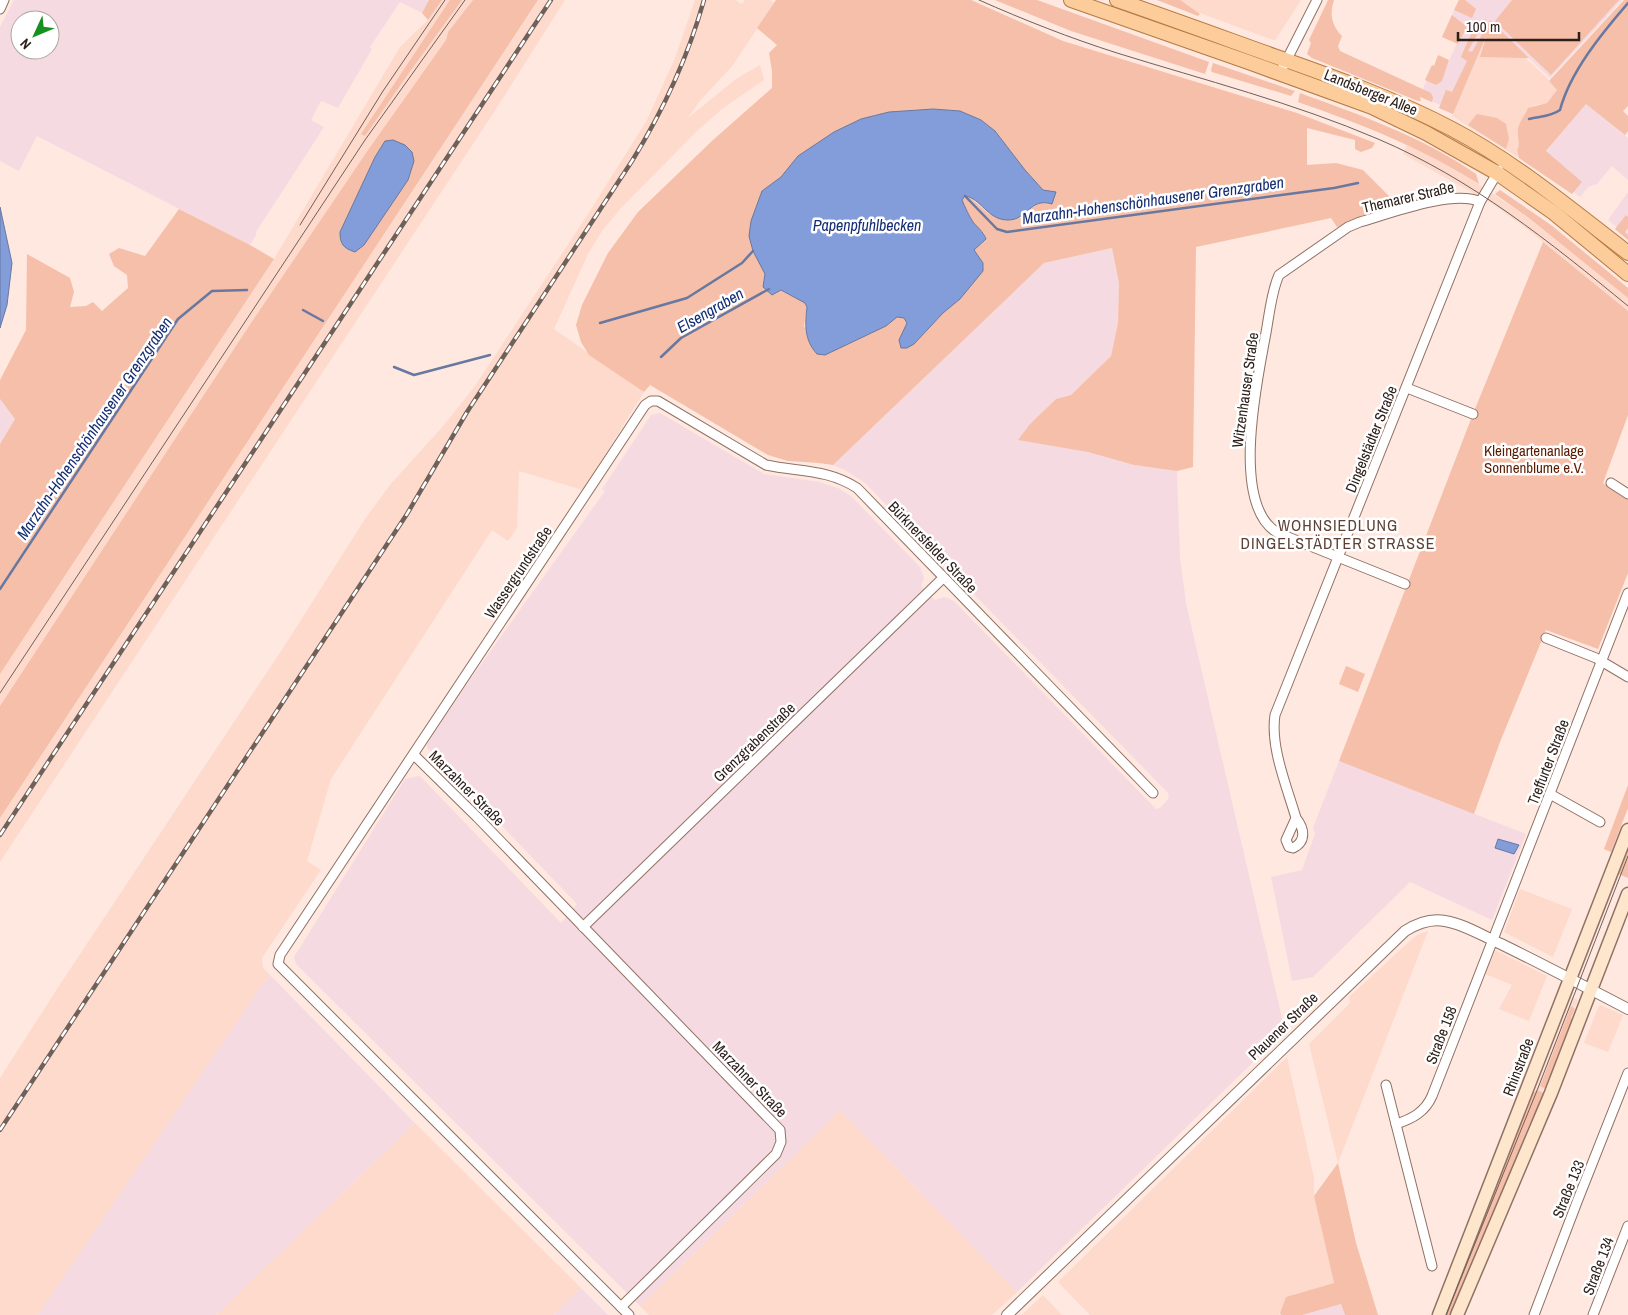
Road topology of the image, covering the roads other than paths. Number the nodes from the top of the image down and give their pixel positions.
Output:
1 (4, 0) edge
2 (1071, 0) edge
3 (1117, 0) edge
4 (1317, 0) edge
5 (0, 9) edge
6 (1286, 60) junction
7 (1280, 73) junction
8 (1504, 161) junction
9 (1497, 173) junction
10 (1480, 202) junction
11 (1343, 230) joint
12 (1628, 253) edge
13 (1628, 274) edge
14 (1407, 388) junction
15 (646, 405) joint
16 (1472, 414) dead end
17 (1611, 483) dead end
18 (1628, 494) edge
19 (1338, 557) junction
20 (943, 578) junction
21 (1405, 584) dead end
22 (1628, 593) edge
23 (1546, 638) dead end
24 (1602, 662) junction
25 (1628, 677) edge
26 (414, 755) junction
27 (1154, 793) dead end
28 (1550, 794) junction
29 (1296, 818) dead end
30 (1600, 822) dead end
31 (1628, 830) edge
32 (1628, 894) edge
33 (584, 927) junction
34 (1492, 940) junction
35 (1570, 978) junction
36 (1592, 990) junction
37 (1628, 1008) edge
38 (1628, 1073) edge
39 (1386, 1085) dead end
40 (1396, 1124) junction
41 (1628, 1226) edge
42 (1432, 1266) dead end
43 (621, 1306) junction
44 (629, 1315) edge
45 (1007, 1315) edge
46 (1439, 1315) edge
47 (1457, 1315) edge
48 (1534, 1315) edge
49 (1593, 1315) edge

1 - 5 street
2 - 7 main road, Landsberger Allee
3 - 6 main road, Landsberger Allee
4 - 6 street
6 - 7 street
6 - 8 main road, Landsberger Allee
7 - 9 main road, Landsberger Allee
8 - 9 street, Dingelstädter Straße
8 - 12 main road, Landsberger Allee
9 - 10 street, Dingelstädter Straße
9 - 13 main road, Landsberger Allee
10 - 11 street, Themarer Straße
10 - 14 street, Dingelstädter Straße
11 - 19 street, Witzenhauser Straße
14 - 16 street
14 - 19 street, Dingelstädter Straße
15 - 20 street, Bürknersfelder Straße
15 - 26 street, Wassergrundstraße
17 - 18 street
19 - 21 street, Witzenhauser Straße
19 - 29 street, Dingelstädter Straße
20 - 27 street, Bürknersfelder Straße
20 - 33 street, Grenzgrabenstraße
22 - 24 street, Treffurter Straße
23 - 24 street
24 - 25 street
24 - 28 street, Treffurter Straße
26 - 33 street, Marzahner Straße
26 - 43 street, Marzahner Straße
28 - 30 street
28 - 34 street, Treffurter Straße
31 - 35 main road, Rhinstraße
32 - 36 main road
33 - 43 street, Marzahner Straße
34 - 35 street, Plauener Straße
34 - 40 street, Straße 158
34 - 45 street, Plauener Straße
35 - 36 street, Plauener Straße
35 - 46 main road, Rhinstraße
36 - 37 street, Plauener Straße
36 - 47 main road
38 - 48 street, Straße 133
39 - 40 street
40 - 42 street
41 - 49 street, Straße 134
43 - 44 street, Marzahner Straße

